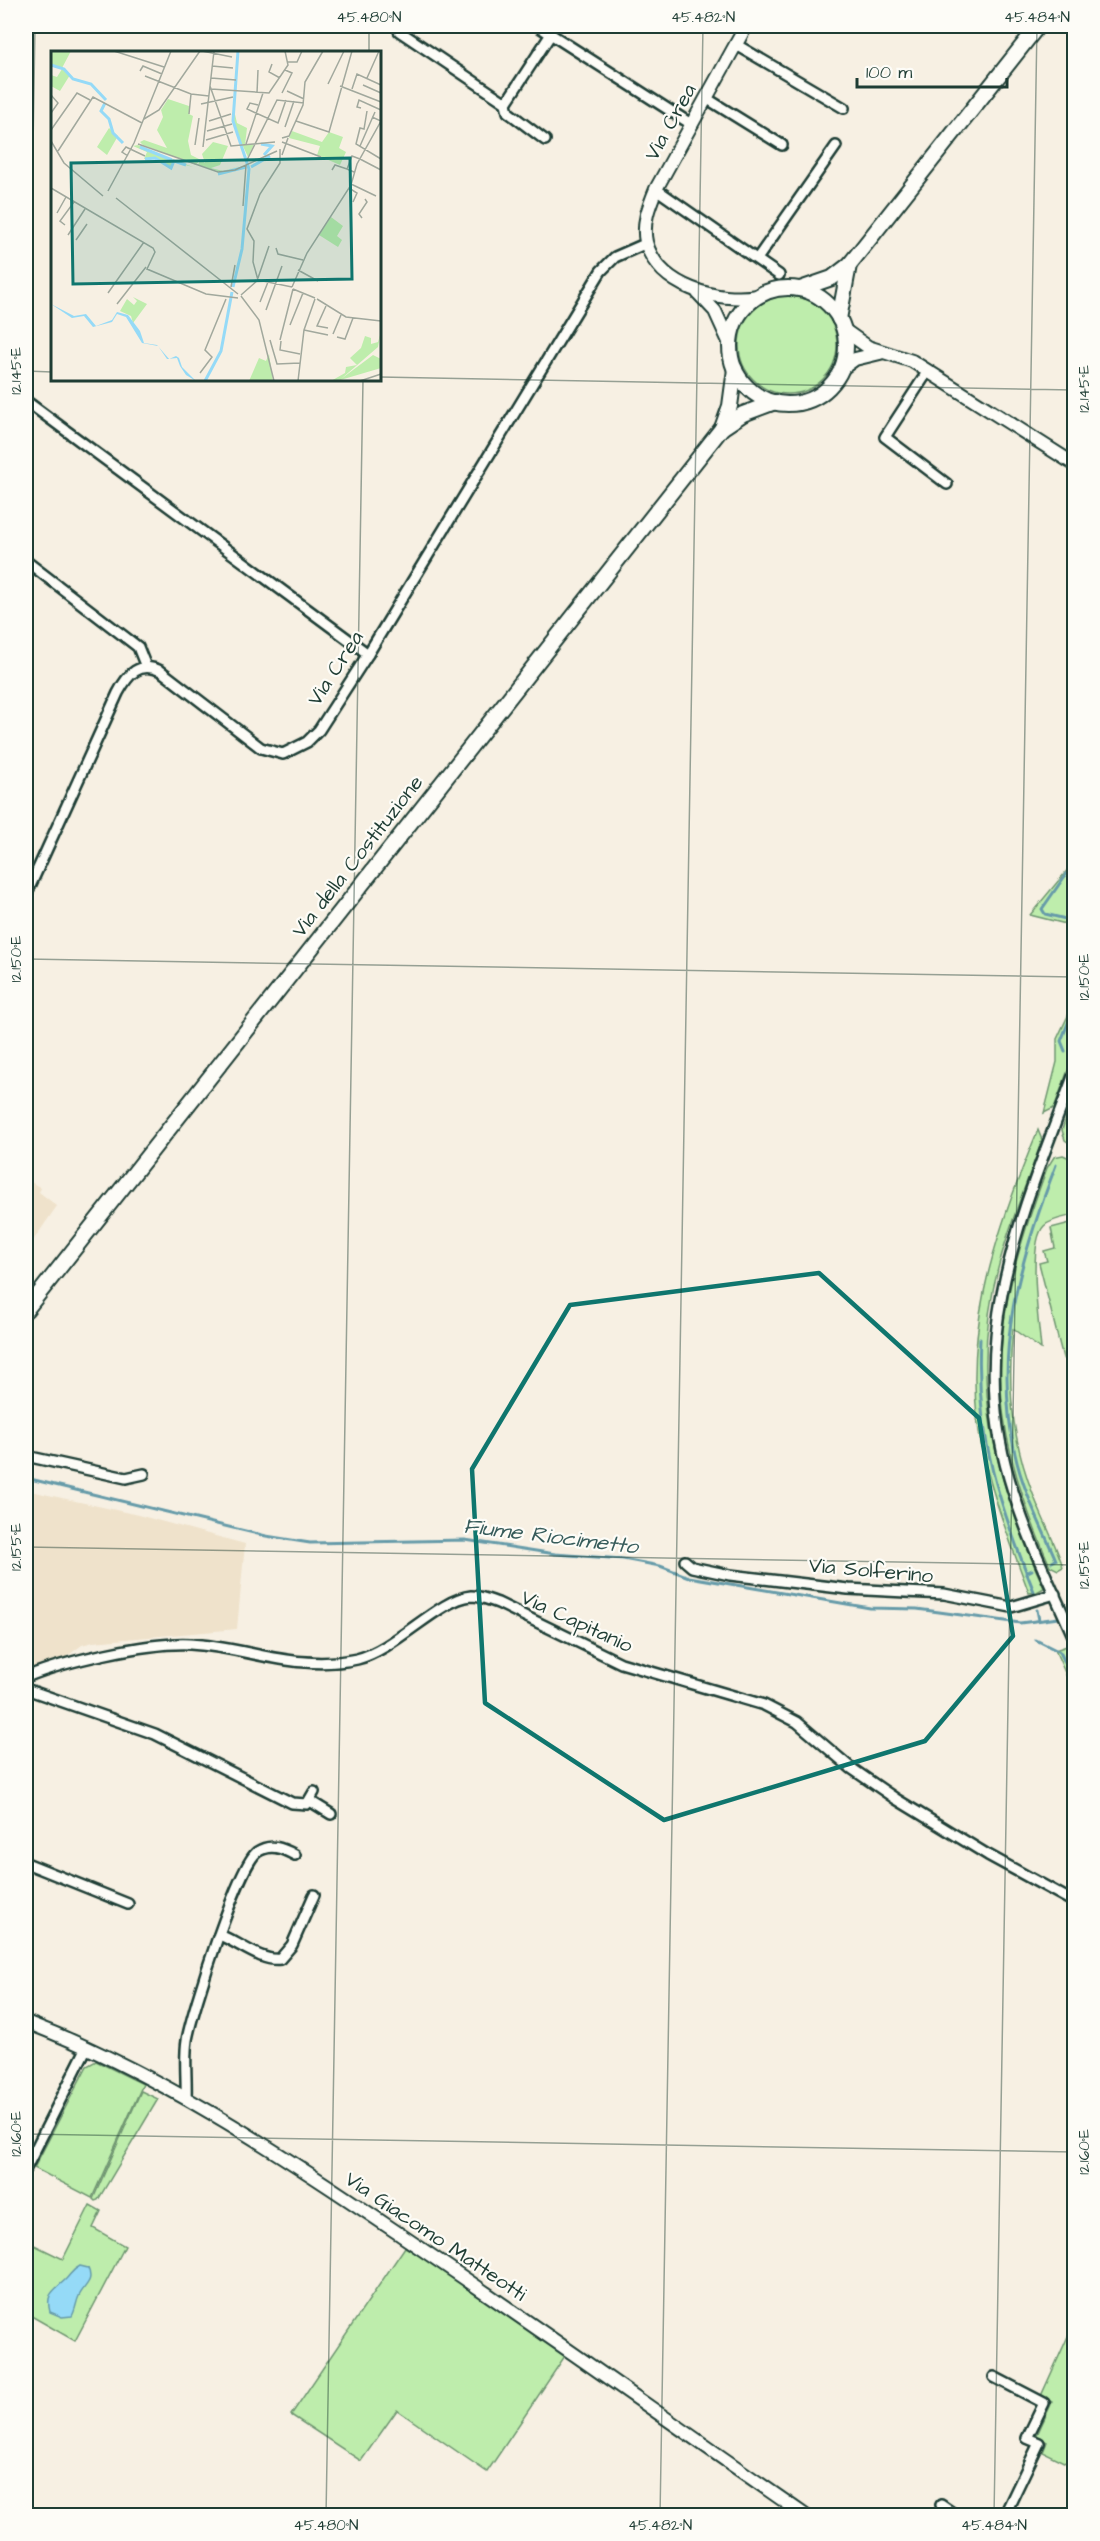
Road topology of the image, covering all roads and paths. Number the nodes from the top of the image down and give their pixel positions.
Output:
1 (538, 26) edge
2 (746, 26) edge
3 (1038, 26) edge
4 (399, 31) dead end
5 (552, 34) junction
6 (735, 44) junction
7 (706, 98) junction
8 (506, 103) junction
9 (844, 108) dead end
10 (691, 124) junction
11 (545, 140) dead end
12 (782, 145) dead end
13 (836, 146) dead end
14 (656, 189) junction
15 (646, 243) junction
16 (757, 259) junction
17 (849, 265) junction
18 (779, 275) dead end
19 (800, 289) junction
20 (695, 290) junction
21 (758, 296) junction
22 (842, 325) junction
23 (729, 345) junction
24 (883, 352) junction
25 (735, 369) junction
26 (840, 370) junction
27 (928, 370) junction
28 (26, 401) edge
29 (775, 402) junction
30 (722, 428) junction
31 (1074, 464) edge
32 (947, 484) dead end
33 (26, 561) edge
34 (368, 654) junction
35 (146, 667) junction
36 (26, 895) edge
37 (1074, 1074) edge
38 (26, 1310) edge
39 (26, 1456) edge
40 (144, 1474) dead end
41 (685, 1561) dead end
42 (1054, 1594) junction
43 (1074, 1638) edge
44 (26, 1677) edge
45 (26, 1689) edge
46 (331, 1814) dead end
47 (295, 1855) dead end
48 (26, 1863) edge
49 (314, 1895) dead end
50 (1074, 1902) edge
51 (128, 1904) dead end
52 (219, 1935) junction
53 (26, 2022) edge
54 (87, 2047) junction
55 (186, 2099) junction
56 (26, 2168) edge
57 (994, 2377) dead end
58 (940, 2505) dead end
59 (1005, 2515) edge
60 (806, 2516) edge
61 (957, 2516) edge

1 - 5 street
2 - 6 street, Via Crea
3 - 17 main road
4 - 8 street
5 - 8 street
5 - 10 street
6 - 7 street, Via Crea
6 - 9 street
7 - 10 street, Via Crea
7 - 12 street
8 - 11 street
10 - 14 street, Via Crea
13 - 16 street
14 - 15 street, Via Crea
14 - 16 street
15 - 20 street
15 - 34 street, Via Crea
16 - 18 street
17 - 19 main road
17 - 22 main road
19 - 21 main road
19 - 22 main road
20 - 21 street
20 - 23 street
21 - 23 main road
22 - 24 street
22 - 26 main road
23 - 25 main road
24 - 26 street
24 - 27 street
25 - 29 main road
25 - 30 main road, Via della Costituzione
26 - 29 main road
27 - 31 street
27 - 32 street
28 - 34 street
29 - 30 main road, Via della Costituzione
30 - 38 main road, Via della Costituzione
33 - 35 street
34 - 35 street, Via Crea
35 - 36 street
37 - 42 street
39 - 40 street
41 - 42 street, Via Solferino
42 - 43 street
44 - 50 street, Via Capitanio
45 - 46 street
47 - 52 street
48 - 51 street
49 - 52 street
52 - 55 street
53 - 54 street, Via Giacomo Matteotti
54 - 55 street, Via Giacomo Matteotti
54 - 56 street
55 - 60 street, Via Giacomo Matteotti
57 - 59 street
58 - 61 street

